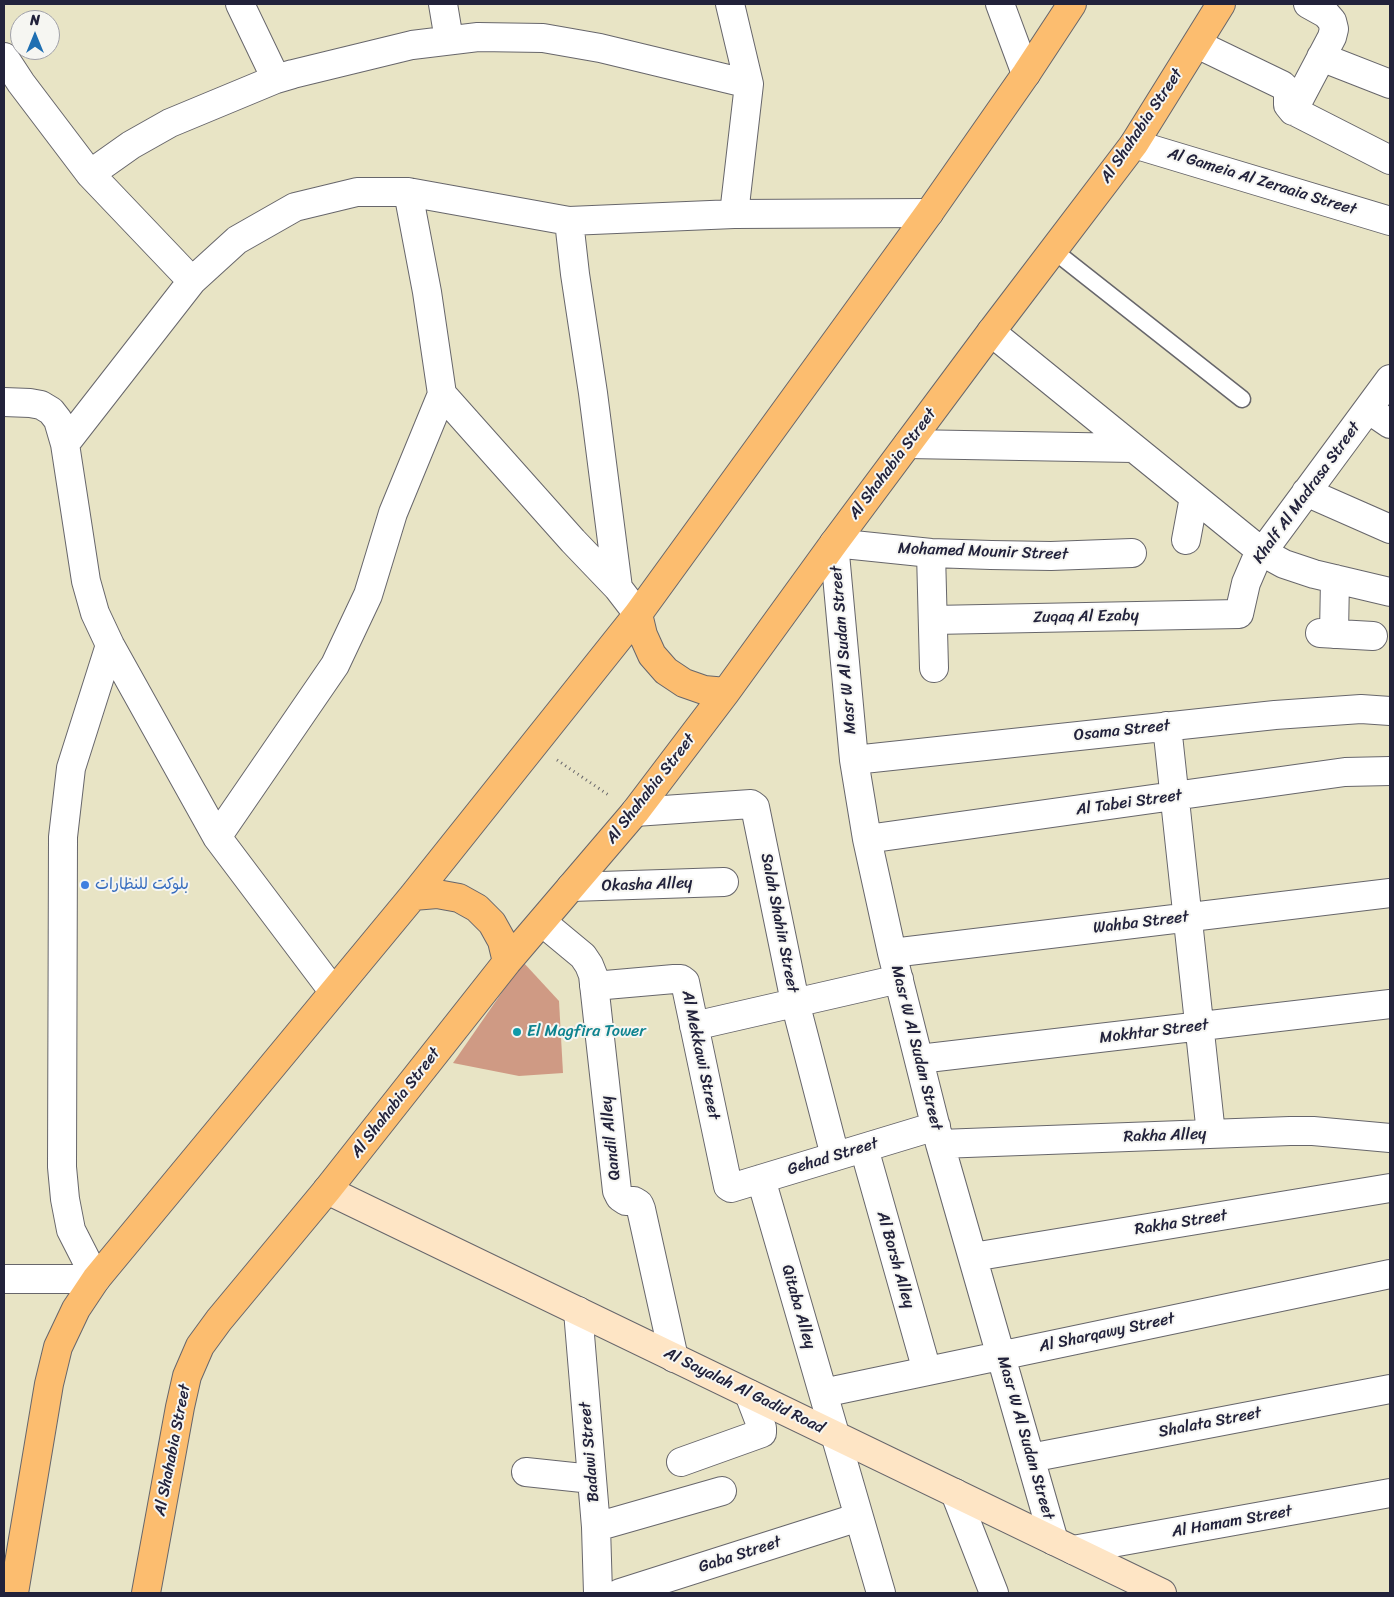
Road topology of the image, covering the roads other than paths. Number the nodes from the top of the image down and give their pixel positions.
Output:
1 (240, 4) edge
2 (443, 4) edge
3 (730, 4) edge
4 (1000, 4) edge
5 (1072, 4) edge
6 (1221, 4) edge
7 (1308, 4) edge
8 (449, 40) junction
9 (1197, 44) junction
10 (1321, 57) junction
11 (4, 58) edge
12 (1026, 74) junction
13 (276, 79) junction
14 (749, 84) junction
15 (1390, 84) edge
16 (1293, 111) junction
17 (1134, 144) junction
18 (1390, 160) edge
19 (90, 174) junction
20 (408, 192) junction
21 (929, 213) junction
22 (734, 214) junction
23 (569, 221) junction
24 (1390, 221) edge
25 (1053, 250) junction
26 (192, 281) junction
27 (991, 332) junction
28 (1390, 379) edge
29 (442, 394) junction
30 (1242, 399) dead end
31 (4, 402) edge
32 (1368, 409) junction
33 (1390, 424) edge
34 (65, 444) junction
35 (908, 444) junction
36 (1133, 448) junction
37 (1306, 492) junction
38 (1194, 497) junction
39 (1390, 529) edge
40 (1186, 540) dead end
41 (834, 543) junction
42 (1262, 552) junction
43 (931, 553) junction
44 (1132, 553) dead end
45 (1335, 579) junction
46 (618, 588) junction
47 (1390, 592) edge
48 (638, 614) junction
49 (1239, 614) joint
50 (933, 620) junction
51 (1373, 636) dead end
52 (110, 645) junction
53 (934, 668) dead end
54 (726, 692) junction
55 (1390, 711) edge
56 (1167, 726) junction
57 (854, 760) junction
58 (1390, 771) edge
59 (1175, 796) junction
60 (635, 812) junction
61 (217, 837) junction
62 (867, 839) junction
63 (724, 882) dead end
64 (571, 887) junction
65 (1390, 893) edge
66 (413, 896) junction
67 (1188, 918) junction
68 (542, 922) junction
69 (892, 953) junction
70 (507, 962) junction
71 (898, 978) junction
72 (594, 986) junction
73 (333, 991) junction
74 (795, 1002) junction
75 (1390, 1004) edge
76 (694, 1026) junction
77 (1199, 1026) junction
78 (919, 1059) junction
79 (1211, 1134) junction
80 (938, 1135) junction
81 (1390, 1138) edge
82 (864, 1148) junction
83 (836, 1156) junction
84 (761, 1179) junction
85 (731, 1188) joint
86 (1390, 1188) edge
87 (327, 1190) junction
88 (972, 1257) junction
89 (1390, 1274) edge
90 (4, 1280) edge
91 (96, 1280) junction
92 (578, 1311) junction
93 (1001, 1356) junction
94 (674, 1358) junction
95 (927, 1371) junction
96 (1390, 1389) edge
97 (823, 1393) junction
98 (749, 1394) junction
99 (836, 1436) junction
100 (1030, 1458) junction
101 (681, 1462) dead end
102 (526, 1472) dead end
103 (592, 1479) junction
104 (722, 1491) dead end
105 (955, 1493) junction
106 (1390, 1493) edge
107 (859, 1517) junction
108 (596, 1527) junction
109 (1064, 1546) junction
110 (14, 1593) edge
111 (146, 1593) edge
112 (598, 1593) edge
113 (620, 1593) edge
114 (881, 1593) edge
115 (994, 1593) edge
116 (1162, 1593) edge

1 - 13 street
2 - 8 street
3 - 14 street
4 - 12 street
5 - 12 highway
6 - 9 highway, Al Shahabia Street
7 - 10 street
8 - 13 street
8 - 14 street
9 - 16 street
9 - 17 highway, Al Shahabia Street
10 - 15 street
10 - 16 street
11 - 19 street
12 - 21 highway
13 - 19 street
14 - 22 street
16 - 18 street
17 - 24 street, Al Gameia Al Zeraaia Street
17 - 25 highway, Al Shahabia Street
19 - 26 street
20 - 23 street
20 - 26 street
20 - 29 street
21 - 22 street
21 - 48 highway
22 - 23 street
23 - 46 street
25 - 27 highway, Al Shahabia Street
25 - 30 lane
26 - 34 street
27 - 35 highway, Al Shahabia Street
27 - 36 street
28 - 32 street, Khalf Al Madrasa Street
29 - 46 street
29 - 61 street
31 - 34 street
32 - 33 street
32 - 37 street, Khalf Al Madrasa Street
34 - 52 street
35 - 36 street
35 - 41 highway, Al Shahabia Street
36 - 38 street
37 - 39 street
37 - 42 street, Khalf Al Madrasa Street
38 - 40 street
38 - 42 street
41 - 43 street, Mohamed Mounir Street
41 - 54 highway, Al Shahabia Street
41 - 57 street, Masr W Al Sudan Street
42 - 45 street
42 - 49 street, Khalf Al Madrasa Street
43 - 44 street, Mohamed Mounir Street
43 - 50 street
45 - 47 street
45 - 51 street
46 - 48 street
48 - 54 highway
48 - 66 highway
49 - 50 street, Zuqaq Al Ezaby
50 - 53 street
52 - 61 street
52 - 91 street
54 - 60 highway, Al Shahabia Street
55 - 56 street, Osama Street
56 - 57 street, Osama Street
56 - 59 street
57 - 62 street, Masr W Al Sudan Street
58 - 59 street, Al Tabei Street
59 - 62 street, Al Tabei Street
59 - 67 street
60 - 64 highway, Al Shahabia Street
60 - 74 street, Salah Shahin Street
61 - 73 street
62 - 69 street, Masr W Al Sudan Street
63 - 64 street, Okasha Alley
64 - 68 highway, Al Shahabia Street
65 - 67 street, Wahba Street
66 - 70 highway
66 - 73 highway
67 - 69 street, Wahba Street
67 - 77 street
68 - 70 highway, Al Shahabia Street
68 - 72 street, Qandil Alley
69 - 71 street, Masr W Al Sudan Street
70 - 87 highway, Al Shahabia Street
71 - 74 street
71 - 78 street, Masr W Al Sudan Street
72 - 76 street, Al Mekkawi Street
72 - 94 street, Qandil Alley
73 - 91 highway
74 - 76 street
74 - 83 street, Salah Shahin Street
75 - 77 street, Mokhtar Street
76 - 85 street, Al Mekkawi Street
77 - 78 street, Mokhtar Street
77 - 79 street
78 - 80 street, Masr W Al Sudan Street
79 - 80 street, Rakha Alley
79 - 81 street, Rakha Alley
80 - 82 street, Gehad Street
80 - 88 street, Masr W Al Sudan Street
82 - 83 street, Gehad Street
82 - 95 street, Al Borsh Alley
83 - 84 street, Gehad Street
84 - 85 street, Gehad Street
84 - 97 street, Qitaba Alley
86 - 88 street, Rakha Street
87 - 92 street, Al Sayalah Al Gadid Road
87 - 111 highway, Al Shahabia Street
88 - 93 street, Masr W Al Sudan Street
89 - 93 street, Al Sharqawy Street
90 - 91 street
91 - 110 highway
92 - 94 street, Al Sayalah Al Gadid Road
92 - 103 street, Badawi Street
93 - 95 street, Al Sharqawy Street
93 - 100 street, Masr W Al Sudan Street
94 - 98 street, Al Sayalah Al Gadid Road
95 - 97 street, Al Sharqawy Street
96 - 100 street, Shalata Street
97 - 99 street, Qitaba Alley
98 - 99 street, Al Sayalah Al Gadid Road
98 - 101 street
99 - 105 street, Al Sayalah Al Gadid Road
99 - 107 street, Qitaba Alley
100 - 109 street, Masr W Al Sudan Street
102 - 103 street
103 - 108 street, Badawi Street
104 - 108 street
105 - 109 street, Al Sayalah Al Gadid Road
105 - 115 street
106 - 109 street, Al Hamam Street
107 - 113 street, Gaba Street
107 - 114 street, Qitaba Alley
108 - 112 street, Badawi Street
109 - 116 street, Al Sayalah Al Gadid Road

